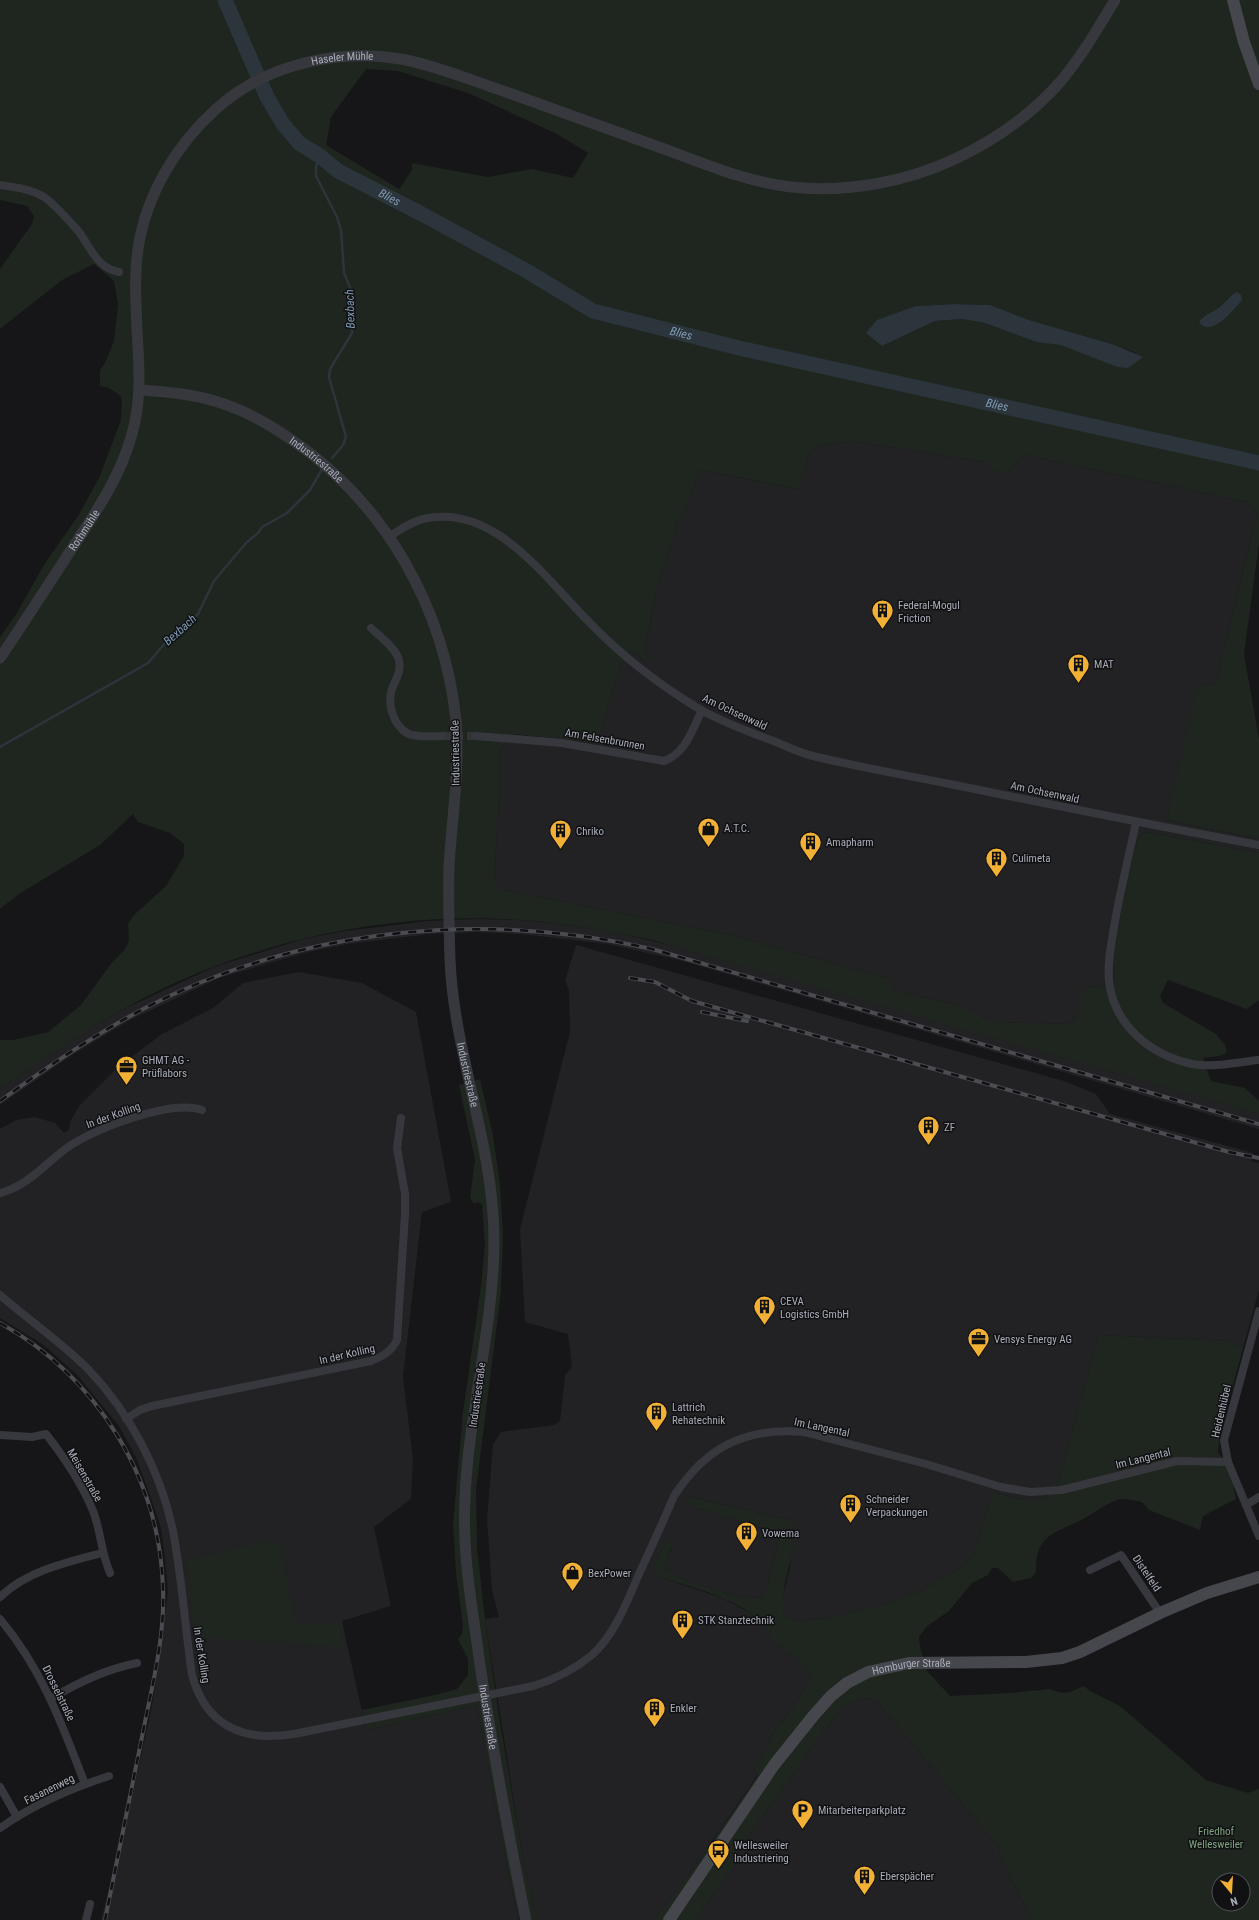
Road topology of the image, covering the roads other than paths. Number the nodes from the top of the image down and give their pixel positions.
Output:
1 (1115, 0) edge
2 (1233, 0) edge
3 (1259, 84) edge
4 (221, 105) joint
5 (0, 185) edge
6 (119, 272) dead end
7 (140, 390) junction
8 (389, 537) junction
9 (371, 628) dead end
10 (0, 658) edge
11 (702, 710) junction
12 (443, 736) tunnel mouth
13 (476, 736) tunnel mouth
14 (1136, 822) junction
15 (1259, 845) edge
16 (1259, 1060) edge
17 (202, 1110) dead end
18 (401, 1118) dead end
19 (0, 1193) edge
20 (0, 1295) edge
21 (1259, 1311) edge
22 (126, 1419) junction
23 (0, 1435) edge
24 (1228, 1462) junction
25 (1259, 1497) edge
26 (1246, 1505) junction
27 (1259, 1536) edge
28 (102, 1553) junction
29 (1090, 1570) dead end
30 (110, 1573) dead end
31 (1259, 1577) edge
32 (0, 1597) edge
33 (1160, 1613) junction
34 (0, 1620) edge
35 (137, 1663) dead end
36 (485, 1696) junction
37 (52, 1698) junction
38 (109, 1776) dead end
39 (85, 1784) junction
40 (0, 1787) edge
41 (17, 1817) junction
42 (0, 1828) edge
43 (90, 1904) dead end
44 (86, 1920) edge
45 (526, 1920) edge
46 (669, 1920) edge

1 - 4 street, Haseler Mühle
2 - 3 main road
4 - 7 street, Rothmühle
5 - 6 street
7 - 8 street, Industriestraße
7 - 10 street, Rothmühle
8 - 11 street, Am Ochsenwald
8 - 36 street, Industriestraße
9 - 12 street
11 - 13 street, Am Felsenbrunnen
11 - 14 street, Am Ochsenwald
14 - 15 street, Am Ochsenwald
14 - 16 street
17 - 19 street, In der Kolling
18 - 22 street, In der Kolling
20 - 22 street, In der Kolling
21 - 24 street, Heidenhübel
22 - 36 street, In der Kolling
23 - 28 street, Meisenstraße
24 - 26 street, Heidenhübel
24 - 36 street, Im Langental
25 - 26 street
26 - 27 street, Heidenhübel
28 - 30 street, Meisenstraße
28 - 32 street
29 - 33 street, Distelfeld
31 - 33 main road, Homburger Straße
33 - 46 main road, Homburger Straße
34 - 37 street, Drosselstraße
35 - 37 street
36 - 45 street, Industriestraße
37 - 39 street, Drosselstraße
38 - 39 street, Fasanenweg
39 - 41 street, Fasanenweg
40 - 41 street
41 - 42 street, Fasanenweg
43 - 44 street

